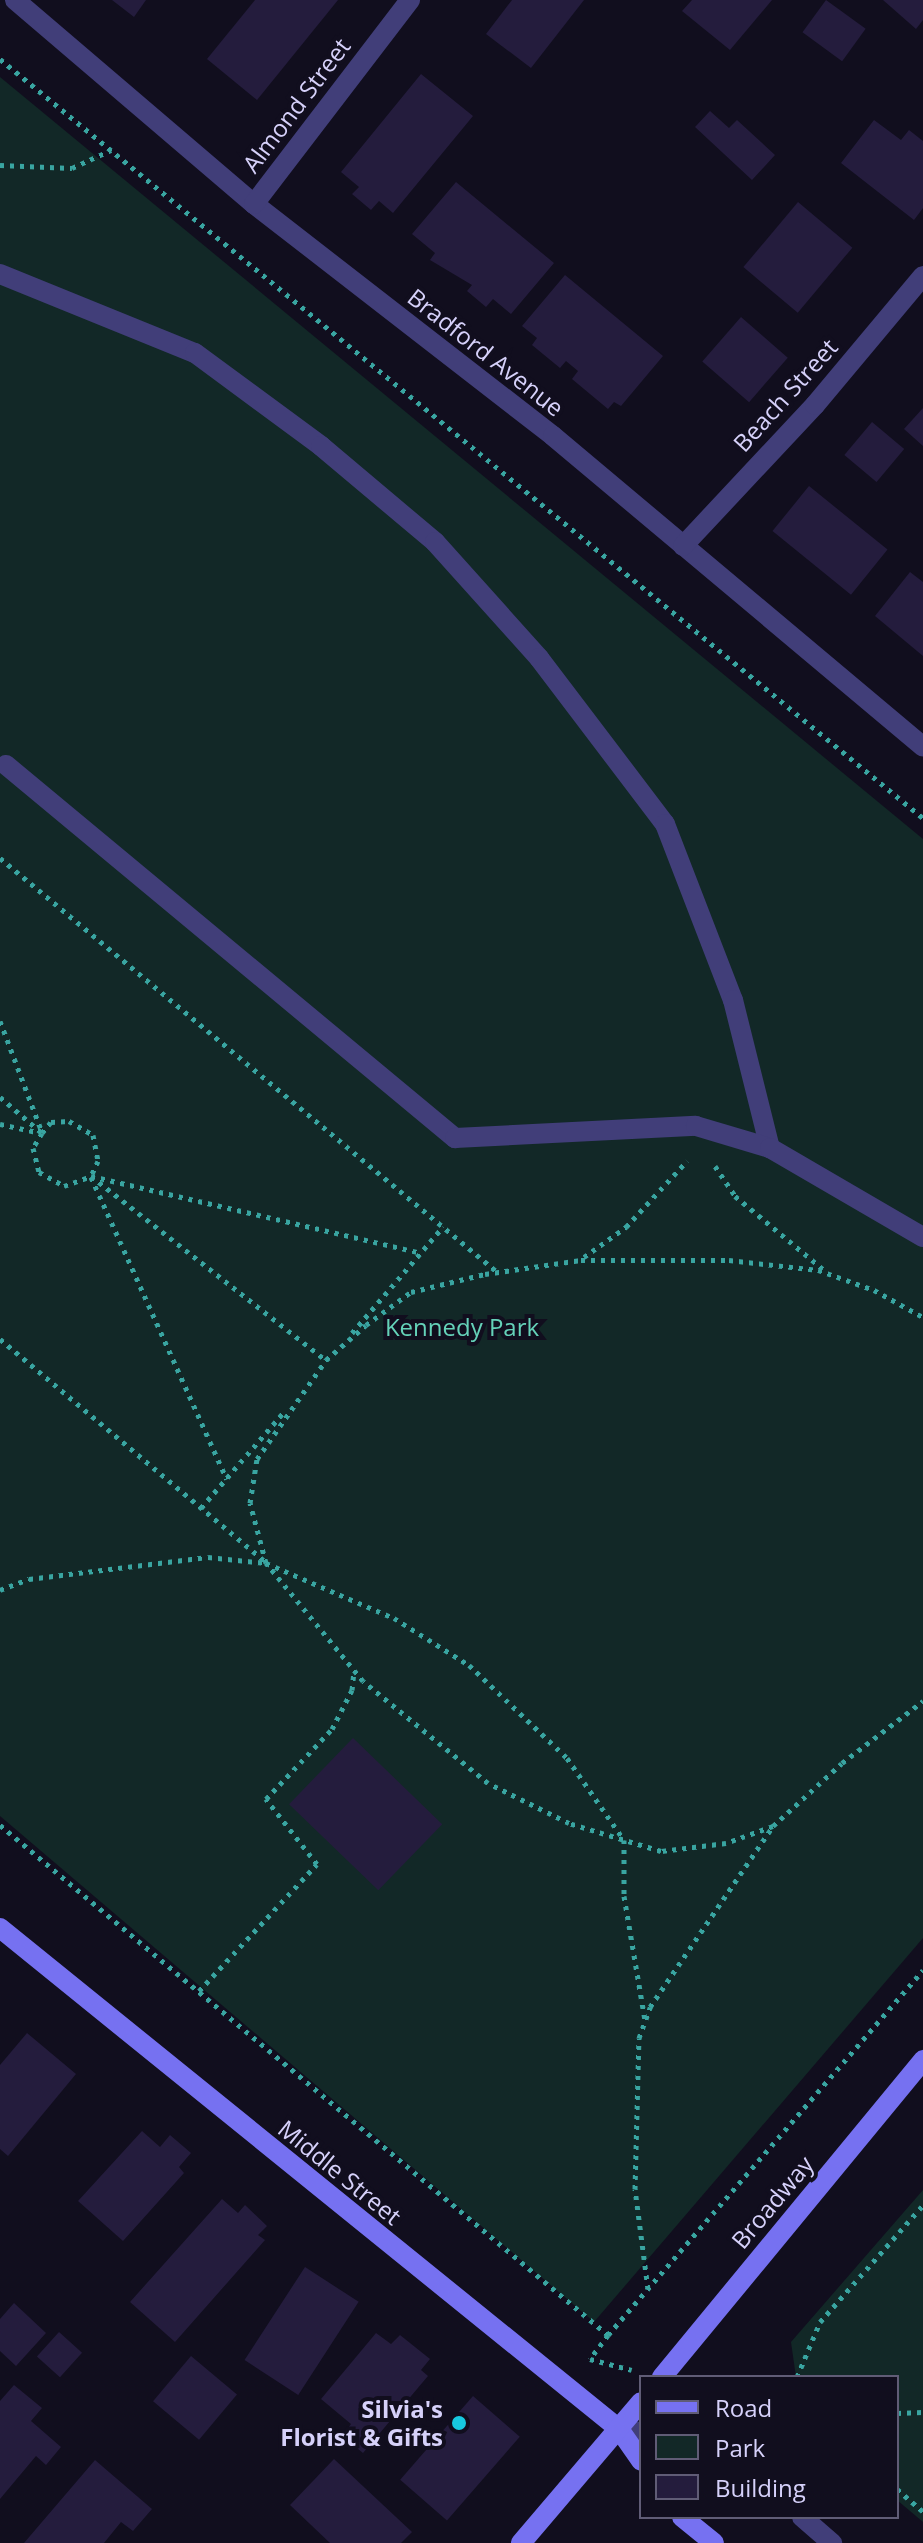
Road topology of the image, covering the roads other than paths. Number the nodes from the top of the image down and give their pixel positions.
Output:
1 (15, 0) edge
2 (410, 0) edge
3 (254, 204) junction
4 (0, 274) edge
5 (923, 276) edge
6 (683, 546) junction
7 (923, 747) edge
8 (6, 765) dead end
9 (770, 1148) junction
10 (923, 1237) edge
11 (0, 1928) edge
12 (923, 2060) edge
13 (654, 2375) edge
14 (639, 2404) edge
15 (619, 2429) junction
16 (639, 2432) edge
17 (639, 2458) edge
18 (684, 2519) edge
19 (804, 2519) edge
20 (521, 2543) edge
21 (714, 2543) edge
22 (832, 2543) edge

1 - 3 street, Bradford Avenue
2 - 3 street, Almond Street
3 - 6 street, Bradford Avenue
4 - 9 street
5 - 6 street, Beach Street
6 - 7 street, Bradford Avenue
8 - 9 street
9 - 10 street
11 - 15 street, Middle Street
12 - 13 street, Broadway
14 - 15 street
15 - 16 street
15 - 17 street, Middle Street
15 - 20 street
18 - 21 street
19 - 22 street

